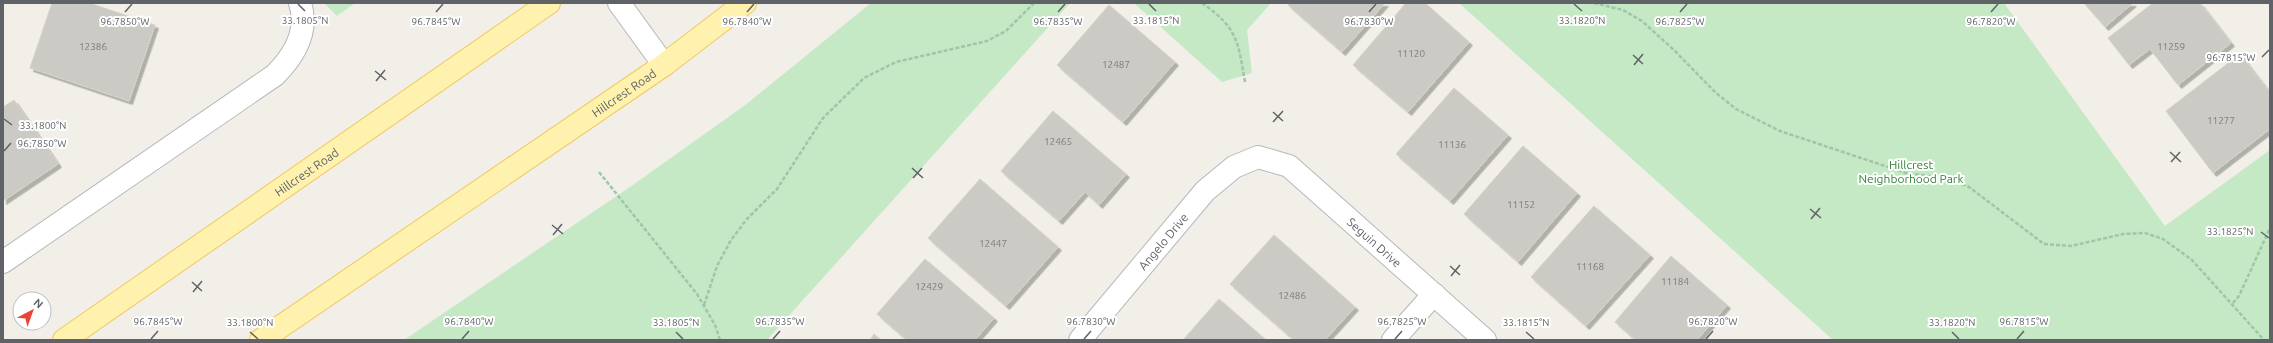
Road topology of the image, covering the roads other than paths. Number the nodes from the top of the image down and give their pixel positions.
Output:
1 (300, 3) edge
2 (549, 3) edge
3 (619, 3) edge
4 (746, 3) edge
5 (664, 65) junction
6 (1258, 157) joint
7 (3, 262) edge
8 (1434, 294) junction
9 (64, 340) edge
10 (261, 340) edge
11 (1080, 340) edge
12 (1393, 340) edge
13 (1485, 340) edge

1 - 7 street
2 - 9 main road, Hillcrest Road
3 - 5 street
4 - 5 main road, Hillcrest Road
5 - 10 main road, Hillcrest Road
6 - 8 street, Seguin Drive
6 - 11 street, Angelo Drive
8 - 12 street
8 - 13 street, Seguin Drive

